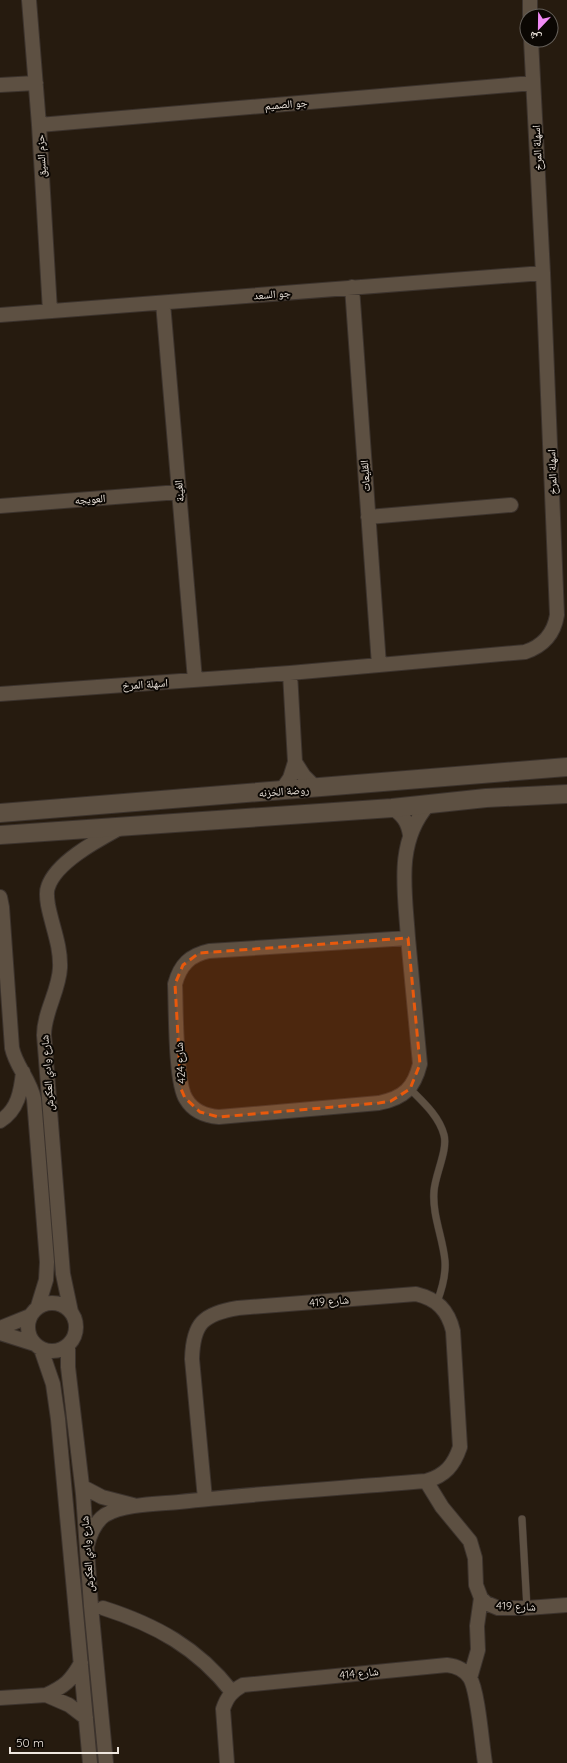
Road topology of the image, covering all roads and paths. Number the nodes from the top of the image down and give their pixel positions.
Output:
1 (29, 0) edge
2 (531, 48) edge
3 (36, 83) junction
4 (533, 83) junction
5 (0, 85) edge
6 (39, 125) junction
7 (543, 273) junction
8 (352, 287) junction
9 (163, 303) junction
10 (50, 312) junction
11 (0, 315) edge
12 (179, 492) junction
13 (511, 505) dead end
14 (0, 506) edge
15 (368, 517) junction
16 (379, 665) junction
17 (290, 673) junction
18 (195, 680) junction
19 (0, 694) edge
20 (295, 762) junction
21 (567, 767) edge
22 (484, 774) junction
23 (316, 788) junction
24 (281, 791) junction
25 (567, 794) edge
26 (486, 798) junction
27 (428, 805) junction
28 (392, 808) junction
29 (0, 813) edge
30 (122, 826) junction
31 (0, 835) edge
32 (410, 835) junction
33 (0, 897) edge
34 (408, 938) junction
35 (23, 1072) junction
36 (410, 1089) junction
37 (0, 1121) edge
38 (437, 1302) junction
39 (34, 1311) junction
40 (71, 1312) junction
41 (0, 1328) edge
42 (0, 1333) edge
43 (68, 1345) junction
44 (38, 1346) junction
45 (426, 1481) junction
46 (82, 1486) junction
47 (205, 1499) junction
48 (139, 1506) junction
49 (522, 1519) dead end
50 (87, 1546) junction
51 (481, 1598) junction
52 (567, 1605) edge
53 (103, 1608) dead end
54 (527, 1608) junction
55 (81, 1663) junction
56 (470, 1678) junction
57 (232, 1692) junction
58 (46, 1695) junction
59 (0, 1698) edge
60 (86, 1718) junction
61 (90, 1763) edge
62 (106, 1763) edge
63 (226, 1763) edge
64 (485, 1763) edge

1 - 3 street, حزم السيق
2 - 4 street, اسهلة المرخ
3 - 5 street
3 - 6 street, حزم السيق
4 - 6 street, جو الصميم
4 - 7 street, اسهلة المرخ
6 - 10 street, حزم السيق
7 - 8 street, جو السعد
7 - 16 street, اسهلة المرخ
8 - 9 street, جو السعد
8 - 15 street, القليعات
9 - 10 street, جو السعد
9 - 12 street, الغينة
10 - 11 street, جو السعد
12 - 14 street, العويجه
12 - 18 street, الغينة
13 - 15 street
15 - 16 street, القليعات
16 - 17 street, اسهلة المرخ
17 - 18 street, اسهلة المرخ
17 - 20 street
18 - 19 street, اسهلة المرخ
20 - 23 street
20 - 24 street
21 - 22 street, روضة الخزنه
22 - 23 street, روضة الخزنه
22 - 26 street
23 - 24 street, روضة الخزنه
24 - 29 street, روضة الخزنه
25 - 26 street
26 - 27 street
27 - 28 street
27 - 32 street
28 - 30 street
28 - 32 street
30 - 31 street
30 - 40 street, شارع وادي العكرش
32 - 34 street
33 - 35 street
34 - 36 street
34 - 36 street, شارع 424
35 - 37 street
35 - 39 street
36 - 38 lane
38 - 45 street
38 - 47 street, شارع 419
39 - 40 street
39 - 41 street
39 - 44 street
40 - 43 street
42 - 44 street
43 - 44 street
43 - 46 street, شارع وادي العكرش
44 - 55 street, شارع وادي العكرش
45 - 47 street
45 - 51 street, شارع 419
46 - 48 street
46 - 50 street, شارع وادي العكرش
47 - 48 street
48 - 50 street
49 - 54 lane
50 - 62 street, شارع وادي العكرش
51 - 54 street, شارع 419
51 - 56 street
52 - 54 street, شارع 419
53 - 57 street
55 - 58 street
55 - 60 street, شارع وادي العكرش
56 - 57 street, شارع 414
56 - 64 street
57 - 63 street
58 - 59 street
58 - 60 street
60 - 61 street, شارع وادي العكرش

